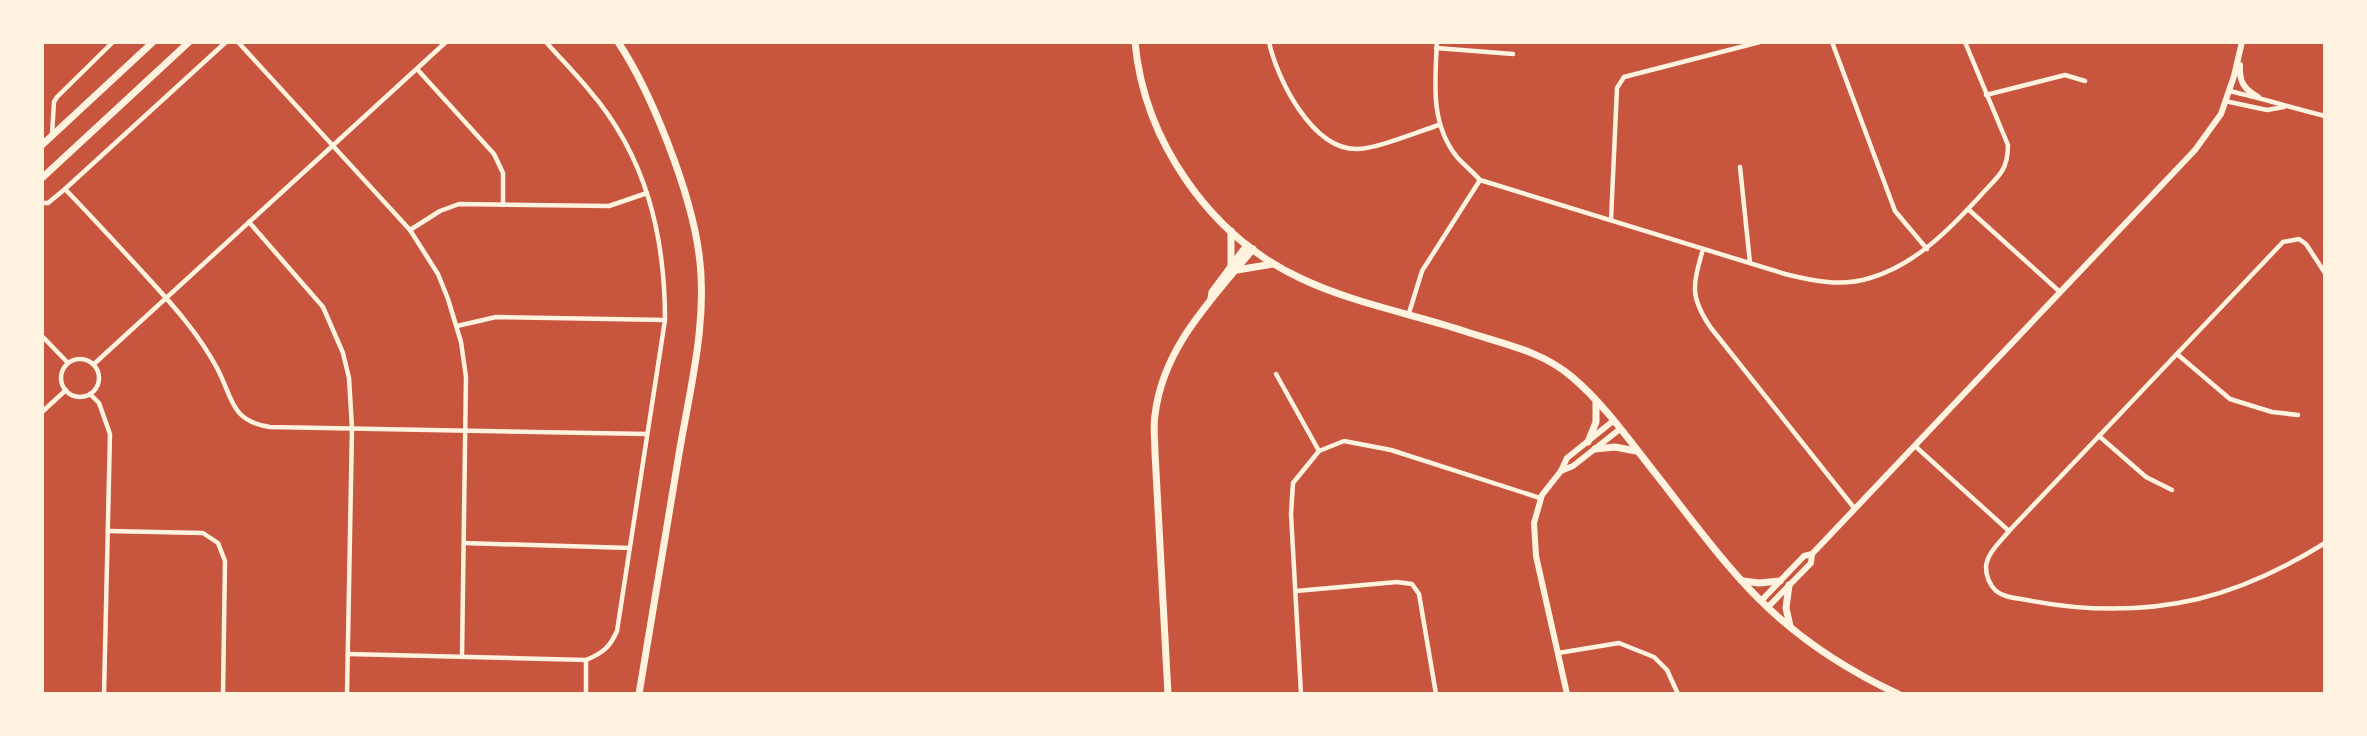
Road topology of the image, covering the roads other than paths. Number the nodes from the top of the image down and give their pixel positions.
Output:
1 (113, 42) edge
2 (153, 42) edge
3 (189, 42) edge
4 (226, 42) edge
5 (238, 42) edge
6 (446, 42) edge
7 (546, 42) edge
8 (618, 42) edge
9 (1135, 42) edge
10 (1269, 42) edge
11 (1760, 42) edge
12 (1832, 42) edge
13 (1965, 42) edge
14 (2242, 42) edge
15 (1436, 45) edge
16 (2240, 53) junction
17 (1513, 54) dead end
18 (417, 69) junction
19 (2085, 81) dead end
20 (2229, 91) junction
21 (1986, 95) junction
22 (2258, 97) junction
23 (2225, 101) junction
24 (2285, 107) junction
25 (2325, 116) edge
26 (1439, 125) junction
27 (52, 135) junction
28 (42, 145) edge
29 (333, 145) junction
30 (1740, 167) dead end
31 (43, 176) edge
32 (1480, 180) junction
33 (65, 189) junction
34 (647, 194) junction
35 (42, 204) edge
36 (503, 205) junction
37 (1968, 209) junction
38 (1611, 220) junction
39 (249, 222) junction
40 (410, 230) junction
41 (1231, 231) junction
42 (1250, 247) junction
43 (1927, 248) junction
44 (1703, 249) junction
45 (1750, 263) junction
46 (1274, 264) junction
47 (1233, 268) junction
48 (2325, 273) edge
49 (2060, 292) junction
50 (166, 298) junction
51 (1409, 313) junction
52 (664, 320) junction
53 (457, 326) junction
54 (42, 336) edge
55 (2177, 354) junction
56 (68, 363) junction
57 (94, 364) junction
58 (1276, 374) dead end
59 (66, 390) junction
60 (90, 394) junction
61 (1596, 400) junction
62 (42, 412) edge
63 (2298, 415) dead end
64 (1613, 421) junction
65 (352, 428) junction
66 (1620, 429) junction
67 (465, 430) junction
68 (647, 434) junction
69 (2099, 436) junction
70 (1588, 442) junction
71 (1915, 446) junction
72 (1595, 449) junction
73 (1319, 451) junction
74 (1637, 451) junction
75 (1561, 471) junction
76 (2172, 490) dead end
77 (1540, 498) junction
78 (1855, 509) junction
79 (108, 531) junction
80 (2009, 531) junction
81 (464, 543) junction
82 (2325, 543) edge
83 (630, 548) junction
84 (1812, 554) junction
85 (1743, 581) junction
86 (1780, 581) junction
87 (1789, 585) junction
88 (1296, 591) junction
89 (1761, 601) junction
90 (1768, 607) junction
91 (1791, 627) junction
92 (1558, 653) junction
93 (348, 654) junction
94 (462, 657) junction
95 (586, 660) junction
96 (104, 694) edge
97 (223, 694) edge
98 (347, 694) edge
99 (586, 694) edge
100 (639, 694) edge
101 (1168, 694) edge
102 (1301, 694) edge
103 (1436, 694) edge
104 (1567, 694) edge
105 (1678, 694) edge
106 (1898, 694) edge

1 - 27 street
2 - 27 main road
3 - 31 main road
4 - 33 street
5 - 29 street
6 - 18 street
7 - 34 street
8 - 100 main road
9 - 41 main road
10 - 26 street
11 - 38 street
12 - 43 street
13 - 21 street
14 - 16 street
15 - 17 street
15 - 26 street
16 - 20 street
16 - 22 street
18 - 29 street
18 - 36 street
19 - 21 street
20 - 22 street
20 - 23 street
21 - 37 street
22 - 24 street
23 - 24 street
23 - 49 street
24 - 25 street
26 - 32 street
27 - 28 main road
29 - 39 street
29 - 40 street
30 - 45 street
32 - 38 street
32 - 51 street
33 - 35 street
33 - 50 street
34 - 36 street
34 - 52 street
36 - 40 street
37 - 43 street
37 - 49 street
38 - 44 street
39 - 50 street
39 - 65 street
40 - 53 street
41 - 42 main road
41 - 47 main road
42 - 46 main road
42 - 47 main road
43 - 45 street
44 - 45 street
44 - 78 street
46 - 47 main road
46 - 51 main road
47 - 101 main road
48 - 55 street
49 - 71 street
50 - 57 street
50 - 65 street
51 - 61 main road
52 - 53 street
52 - 68 street
53 - 67 street
54 - 56 street
55 - 63 street
55 - 69 street
56 - 57 street
56 - 59 street
57 - 60 street
58 - 73 street
59 - 60 street
59 - 62 street
60 - 79 street
61 - 64 main road
61 - 70 main road
64 - 66 main road
64 - 70 street
65 - 67 street
65 - 93 street
66 - 72 street
66 - 74 main road
67 - 68 street
67 - 81 street
68 - 83 street
69 - 76 street
69 - 80 street
70 - 75 street
71 - 78 street
71 - 80 street
72 - 74 main road
72 - 75 street
73 - 77 street
73 - 88 street
74 - 85 main road
75 - 77 street
77 - 92 street
78 - 84 street
79 - 96 street
79 - 97 street
80 - 82 street
81 - 83 street
81 - 94 street
83 - 95 street
84 - 86 street
84 - 87 street
85 - 86 main road
85 - 89 main road
86 - 89 street
87 - 90 street
87 - 91 main road
88 - 102 street
88 - 103 street
89 - 90 main road
90 - 91 main road
91 - 106 main road
92 - 104 street
92 - 105 street
93 - 94 street
93 - 98 street
94 - 95 street
95 - 99 street

